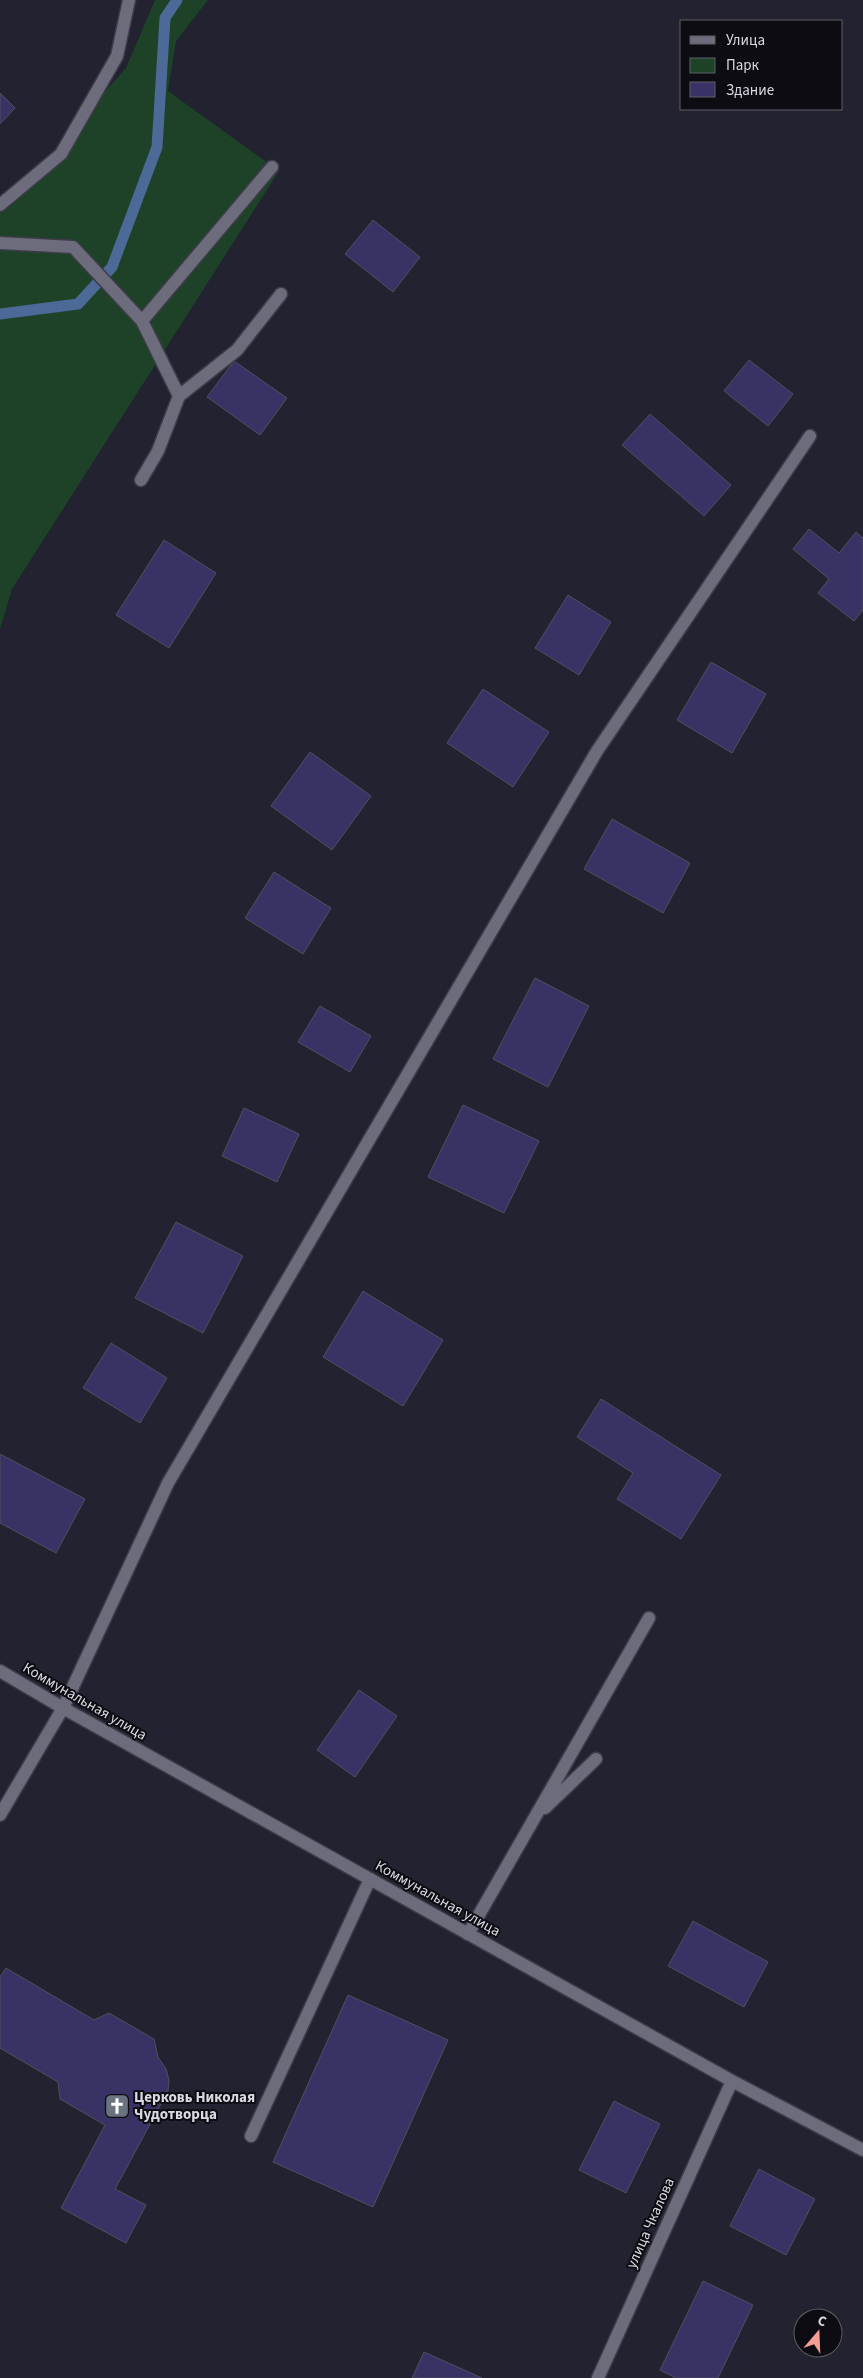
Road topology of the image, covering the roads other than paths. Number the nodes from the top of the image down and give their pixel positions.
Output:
1 (129, 0) edge
2 (272, 167) dead end
3 (0, 205) edge
4 (0, 243) edge
5 (281, 294) dead end
6 (142, 321) junction
7 (179, 396) junction
8 (810, 436) dead end
9 (141, 480) dead end
10 (649, 1618) dead end
11 (0, 1671) edge
12 (63, 1708) junction
13 (596, 1759) dead end
14 (0, 1815) edge
15 (535, 1818) junction
16 (370, 1879) junction
17 (468, 1934) junction
18 (732, 2081) junction
19 (251, 2136) dead end
20 (863, 2150) edge
21 (598, 2378) edge

1 - 3 street
2 - 6 street
4 - 6 street
5 - 7 street
6 - 7 street
7 - 9 street
8 - 12 street
10 - 15 street
11 - 12 street, Коммунальная улица
12 - 14 street
12 - 16 street, Коммунальная улица
13 - 15 street
15 - 17 street
16 - 17 street, Коммунальная улица
16 - 19 street
17 - 18 street, Коммунальная улица
18 - 20 street, Коммунальная улица
18 - 21 street, улица Чкалова

